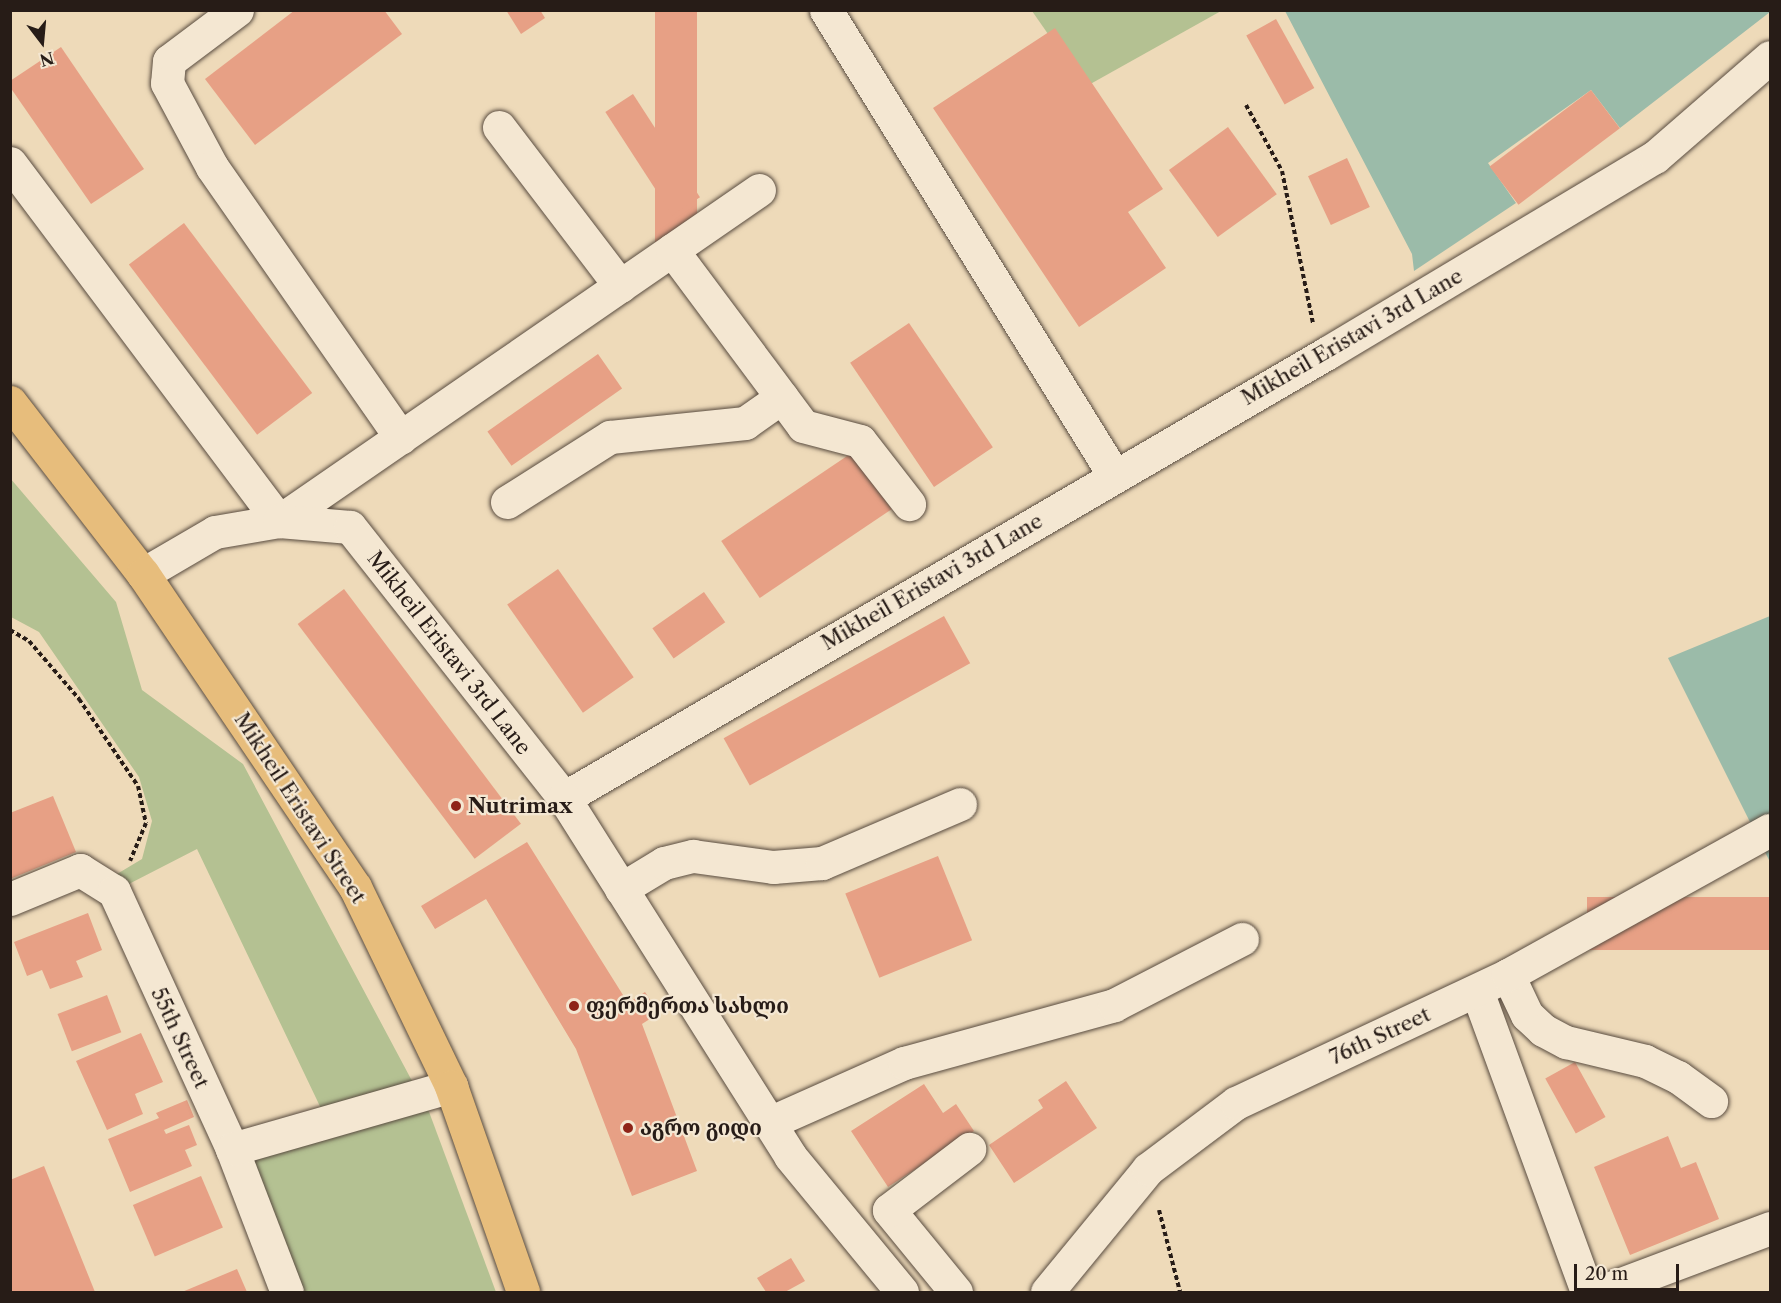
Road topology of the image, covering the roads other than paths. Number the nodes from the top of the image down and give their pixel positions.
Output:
1 (237, 10) edge
2 (826, 10) edge
3 (1770, 57) edge
4 (499, 127) dead end
5 (10, 163) edge
6 (759, 190) dead end
7 (672, 250) junction
8 (620, 286) junction
9 (782, 397) junction
10 (10, 402) edge
11 (401, 438) junction
12 (1114, 475) junction
13 (507, 502) dead end
14 (909, 504) dead end
15 (279, 521) junction
16 (143, 574) junction
17 (564, 798) junction
18 (960, 804) dead end
19 (1770, 830) edge
20 (621, 889) junction
21 (10, 899) edge
22 (1242, 939) dead end
23 (1508, 975) junction
24 (1477, 991) junction
25 (451, 1086) junction
26 (1711, 1101) dead end
27 (769, 1123) junction
28 (232, 1149) junction
29 (969, 1149) dead end
30 (1770, 1228) edge
31 (287, 1293) edge
32 (522, 1293) edge
33 (902, 1293) edge
34 (956, 1293) edge
35 (1047, 1293) edge
36 (1587, 1293) edge
37 (1600, 1293) edge

1 - 11 street
2 - 12 street
3 - 12 street, Mikheil Eristavi 3rd Lane
4 - 8 street
5 - 15 street
6 - 7 street
7 - 8 street
7 - 9 street
8 - 11 street
9 - 13 street
9 - 14 street
10 - 16 main road, Mikheil Eristavi Street
11 - 15 street
12 - 17 street, Mikheil Eristavi 3rd Lane
15 - 16 street, Mikheil Eristavi 3rd Lane
15 - 17 street, Mikheil Eristavi 3rd Lane
16 - 25 main road, Mikheil Eristavi Street
17 - 20 street
18 - 20 street
19 - 23 street, 76th Street
20 - 27 street
21 - 28 street, 55th Street
22 - 27 street
23 - 24 street, 76th Street
23 - 26 street
24 - 35 street, 76th Street
24 - 36 street
25 - 28 street
25 - 32 main road, Mikheil Eristavi Street
27 - 33 street
28 - 31 street, 55th Street
29 - 34 street
30 - 37 street

